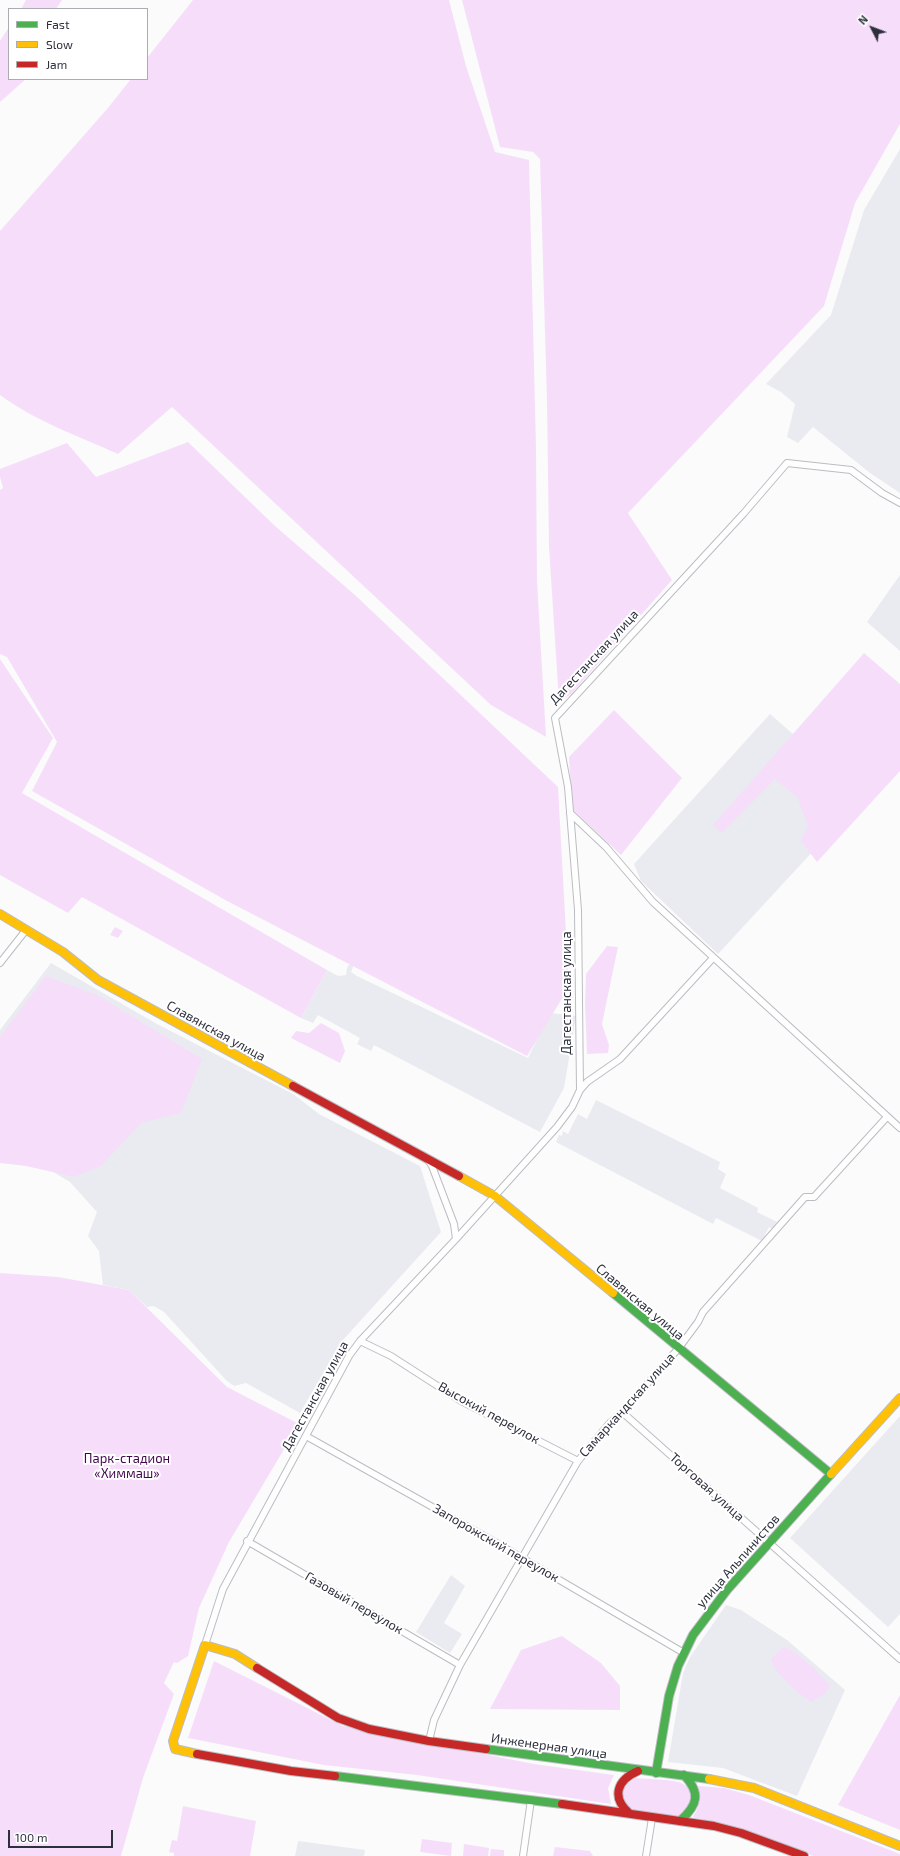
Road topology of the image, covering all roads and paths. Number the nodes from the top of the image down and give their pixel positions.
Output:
1 (900, 503) edge
2 (570, 814) junction
3 (0, 914) edge
4 (26, 930) junction
5 (713, 958) junction
6 (0, 963) edge
7 (580, 1090) junction
8 (887, 1117) junction
9 (900, 1128) edge
10 (427, 1158) junction
11 (495, 1196) junction
12 (456, 1239) junction
13 (360, 1341) junction
14 (678, 1349) junction
15 (900, 1398) edge
16 (622, 1412) junction
17 (306, 1436) junction
18 (578, 1461) junction
19 (831, 1474) junction
20 (248, 1541) junction
21 (769, 1542) junction
22 (523, 1558) junction
23 (205, 1645) junction
24 (684, 1653) junction
25 (900, 1659) edge
26 (460, 1665) junction
27 (429, 1741) junction
28 (638, 1771) junction
29 (656, 1773) junction
30 (684, 1775) junction
31 (531, 1800) junction
32 (630, 1814) junction
33 (652, 1818) junction
34 (680, 1821) junction
35 (900, 1846) edge
36 (522, 1856) edge
37 (646, 1856) edge
38 (804, 1856) edge

1 - 2 street, Дагестанская улица
2 - 5 street
2 - 7 street, Дагестанская улица
3 - 4 street, Славянская улица
4 - 6 street
4 - 10 street, Славянская улица
5 - 7 street, Дагестанская улица
5 - 8 street
7 - 11 street, Дагестанская улица
8 - 9 street
8 - 14 street, Самаркандская улица
10 - 11 street, Славянская улица
10 - 12 street
11 - 12 street, Дагестанская улица
11 - 14 street, Славянская улица
12 - 13 street, Дагестанская улица
13 - 17 street, Дагестанская улица
13 - 18 street, Высокий переулок
14 - 16 street, Самаркандская улица
14 - 19 street, Славянская улица
15 - 19 street, улица Альпинистов
16 - 18 street, Самаркандская улица
16 - 21 street, Торговая улица
17 - 20 street, Дагестанская улица
17 - 22 street, Запорожский переулок
18 - 22 street, Самаркандская улица
19 - 21 street, улица Альпинистов
20 - 23 street, Дагестанская улица
20 - 26 street, Газовый переулок
21 - 24 street, улица Альпинистов
21 - 25 street, Торговая улица
22 - 24 street, Запорожский переулок
22 - 26 street, Самаркандская улица
23 - 27 street, Инженерная улица
23 - 31 street, Дагестанская улица
24 - 29 street, улица Альпинистов
26 - 27 street, Самаркандская улица
27 - 28 street, Инженерная улица
28 - 29 street, Инженерная улица
28 - 32 street
29 - 30 street, Инженерная улица
30 - 34 street
30 - 35 street, Инженерная улица
31 - 32 street
31 - 36 street
32 - 33 street
33 - 34 street
33 - 37 street
34 - 38 street

